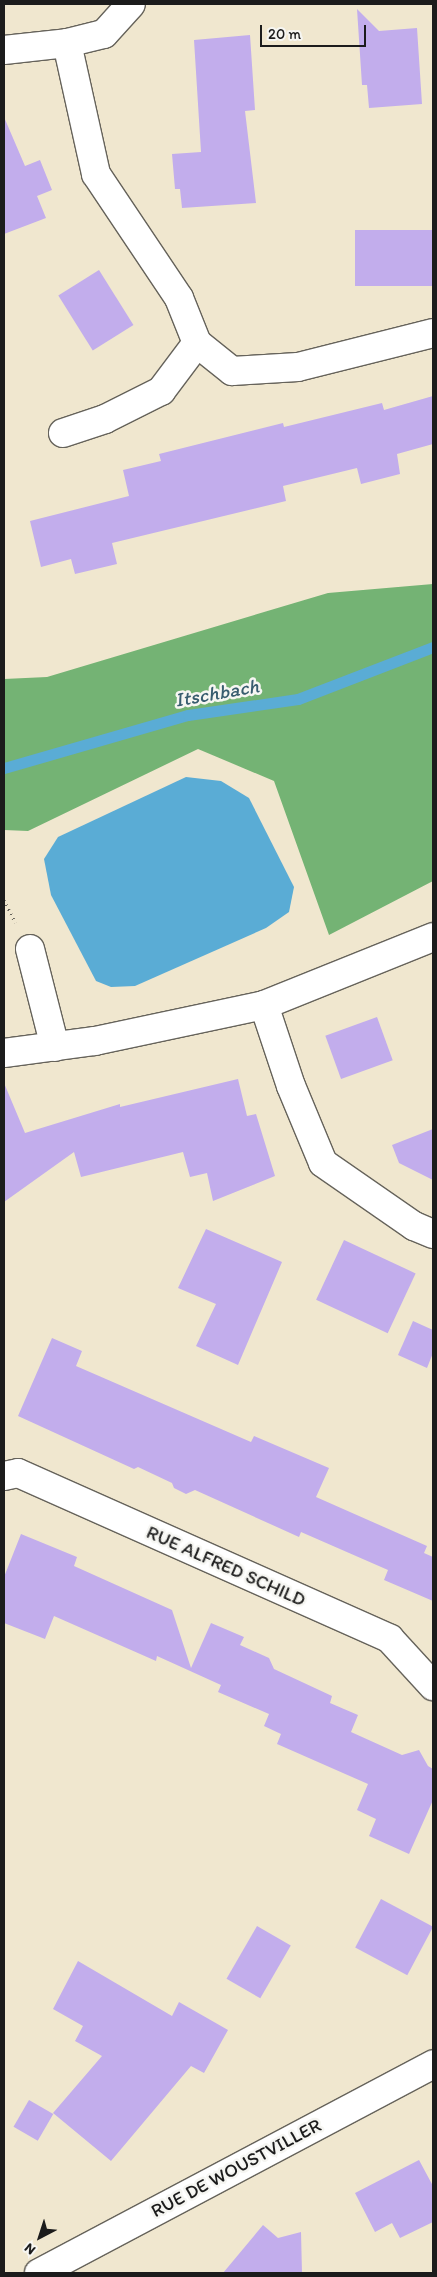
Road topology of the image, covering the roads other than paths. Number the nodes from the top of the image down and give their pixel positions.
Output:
1 (131, 4) edge
2 (67, 43) junction
3 (4, 50) edge
4 (433, 333) edge
5 (197, 344) junction
6 (63, 433) dead end
7 (433, 937) edge
8 (30, 949) dead end
9 (264, 1006) junction
10 (55, 1046) junction
11 (4, 1053) edge
12 (433, 1234) edge
13 (4, 1476) edge
14 (433, 1686) edge
15 (433, 2064) edge
16 (39, 2273) edge

1 - 2 street
2 - 3 street
2 - 5 street
4 - 5 street
5 - 6 street
7 - 9 street
8 - 10 street
9 - 10 street
9 - 12 street
10 - 11 street
13 - 14 street, RUE ALFRED SCHILD
15 - 16 street, RUE DE WOUSTVILLER

